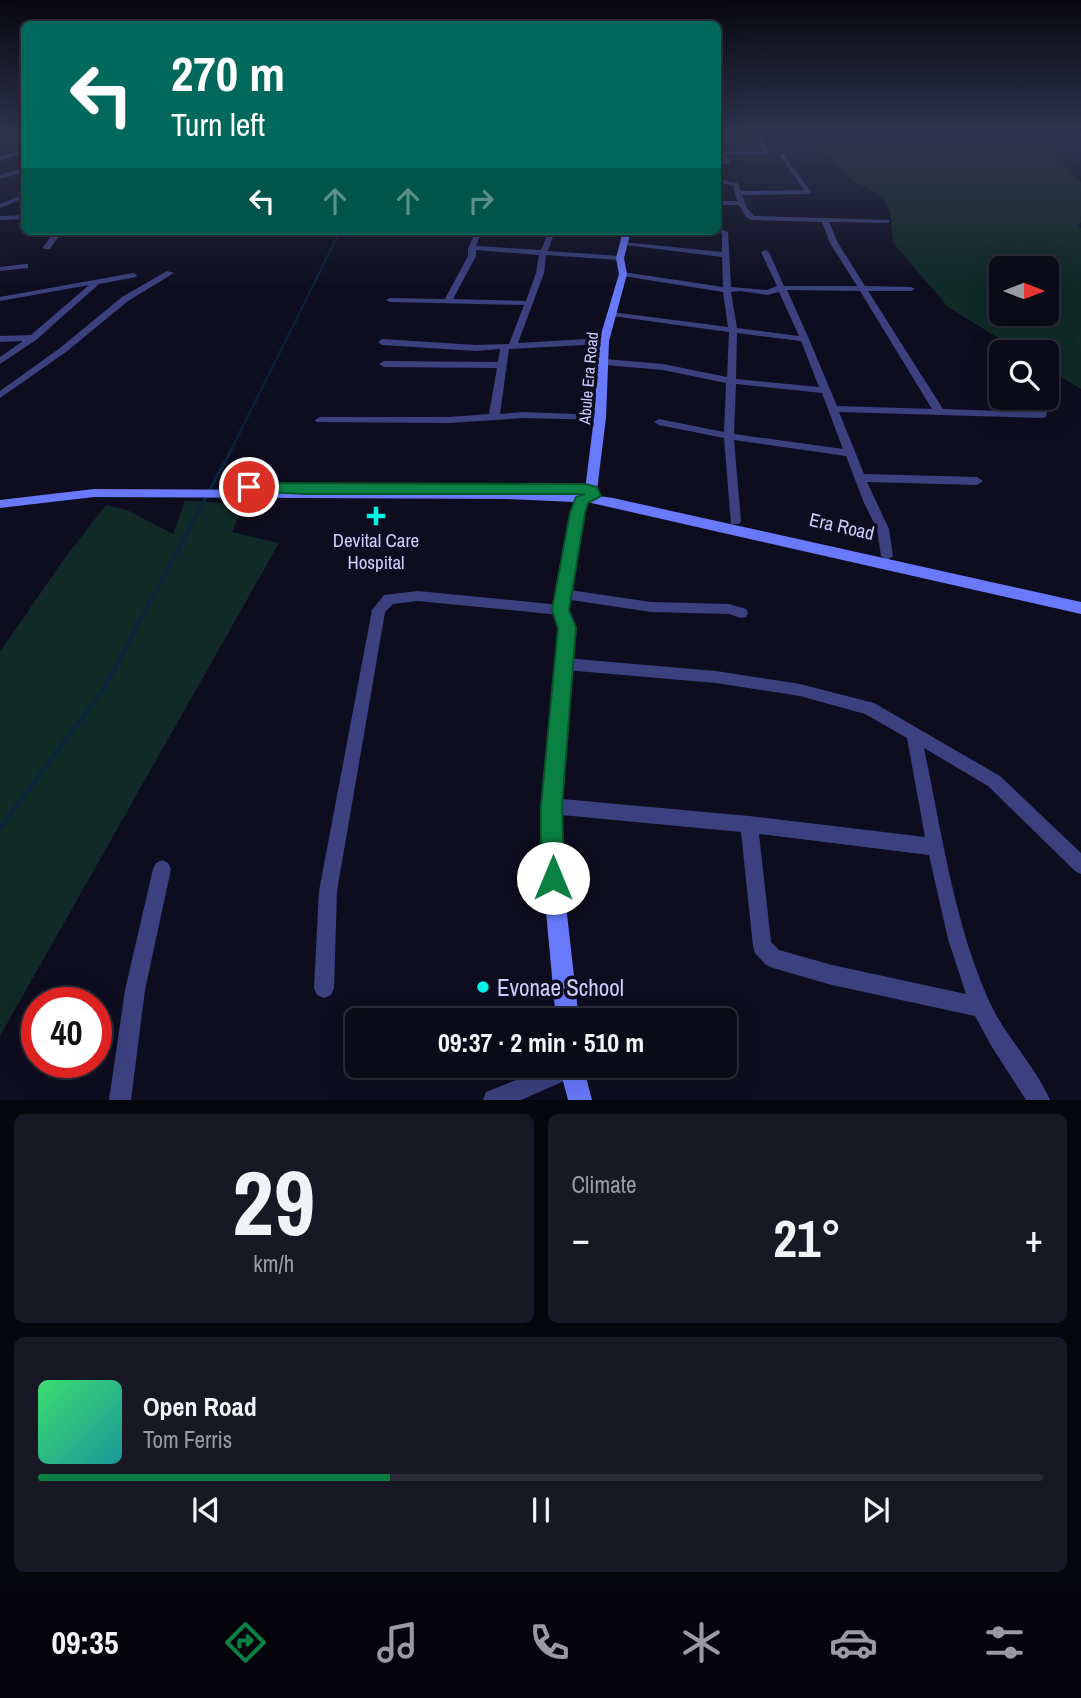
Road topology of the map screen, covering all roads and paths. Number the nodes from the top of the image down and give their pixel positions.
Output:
1 (736, 185) edge
2 (803, 185) edge
3 (737, 192) junction
4 (21, 197) edge
5 (721, 203) edge
6 (742, 203) junction
7 (0, 206) edge
8 (21, 217) edge
9 (0, 218) edge
10 (825, 220) junction
11 (887, 221) dead end
12 (721, 231) edge
13 (56, 235) edge
14 (477, 235) edge
15 (550, 235) edge
16 (626, 235) edge
17 (625, 243) junction
18 (47, 247) dead end
19 (472, 247) junction
20 (765, 252) dead end
21 (542, 254) junction
22 (726, 255) junction
23 (620, 258) junction
24 (25, 266) dead end
25 (0, 269) edge
26 (170, 273) dead end
27 (623, 274) junction
28 (133, 275) dead end
29 (96, 283) junction
30 (780, 288) junction
31 (861, 289) junction
32 (911, 289) dead end
33 (727, 290) junction
34 (0, 299) edge
35 (390, 300) dead end
36 (448, 300) junction
37 (527, 303) junction
38 (612, 314) junction
39 (733, 330) junction
40 (33, 338) junction
41 (0, 339) edge
42 (805, 339) junction
43 (604, 341) junction
44 (382, 342) dead end
45 (509, 345) junction
46 (0, 361) edge
47 (605, 362) junction
48 (384, 363) dead end
49 (500, 365) junction
50 (730, 381) junction
51 (0, 384) edge
52 (12, 386) junction
53 (826, 391) junction
54 (0, 394) edge
55 (834, 410) junction
56 (1041, 410) edge
57 (940, 412) junction
58 (494, 417) junction
59 (600, 418) junction
60 (320, 420) dead end
61 (659, 422) dead end
62 (729, 436) junction
63 (852, 454) junction
64 (862, 478) junction
65 (977, 481) dead end
66 (192, 489) junction
67 (585, 495) junction
68 (0, 497) edge
69 (0, 504) edge
70 (735, 521) junction
71 (887, 556) junction
72 (1081, 600) edge
73 (561, 602) junction
74 (1081, 608) edge
75 (741, 613) dead end
76 (565, 664) junction
77 (914, 736) junction
78 (551, 806) junction
79 (749, 824) junction
80 (937, 847) junction
81 (1081, 866) edge
82 (162, 869) dead end
83 (324, 988) dead end
84 (981, 1006) junction
85 (566, 1008) edge
86 (545, 1078) edge
87 (574, 1078) edge
88 (120, 1100) edge
89 (494, 1100) edge
90 (580, 1100) edge
91 (1039, 1100) edge

1 - 3 street
2 - 3 street
3 - 6 street
4 - 7 street
5 - 6 street
6 - 10 street
8 - 9 street
10 - 11 street
10 - 31 street
12 - 22 street
13 - 18 street
14 - 19 street
15 - 21 street
16 - 17 main road, Abule Era Road
17 - 22 street
17 - 23 main road, Abule Era Road
19 - 21 street
19 - 36 street
20 - 30 street
21 - 23 street
21 - 37 street
22 - 33 street
23 - 27 main road, Abule Era Road
24 - 25 street
26 - 52 street
27 - 33 street
27 - 38 main road, Abule Era Road
28 - 29 street
29 - 34 street
29 - 40 street
30 - 31 street
30 - 33 street
30 - 42 street
31 - 32 street
31 - 57 street
33 - 39 street
35 - 36 street
36 - 37 street
37 - 45 street
38 - 39 street
38 - 43 main road, Abule Era Road
39 - 42 street
39 - 50 street
40 - 41 street
40 - 46 street
42 - 53 street
43 - 45 street
43 - 47 main road, Abule Era Road
44 - 45 street
45 - 49 street
47 - 50 street
47 - 59 main road, Abule Era Road
48 - 49 street
49 - 58 street
50 - 53 street
50 - 62 street
51 - 52 street
52 - 54 street
53 - 55 street
55 - 57 street
55 - 63 street
56 - 57 street
58 - 59 street
58 - 60 street
59 - 67 main road, Abule Era Road
61 - 62 street
62 - 63 street
62 - 70 street
63 - 64 street
64 - 65 street
64 - 71 street
66 - 67 main road
66 - 68 main road
66 - 69 main road
67 - 70 main road, Era Road
67 - 73 main road, Abule Era Road
67 - 74 main road
70 - 71 main road, Era Road
71 - 72 main road, Era Road
73 - 75 street
73 - 76 main road
73 - 83 street
76 - 77 street
76 - 78 main road
77 - 80 street
77 - 81 street
78 - 79 street
78 - 85 main road
79 - 80 street
79 - 84 street
80 - 84 street
82 - 88 street
84 - 91 street
86 - 89 street
87 - 90 main road

